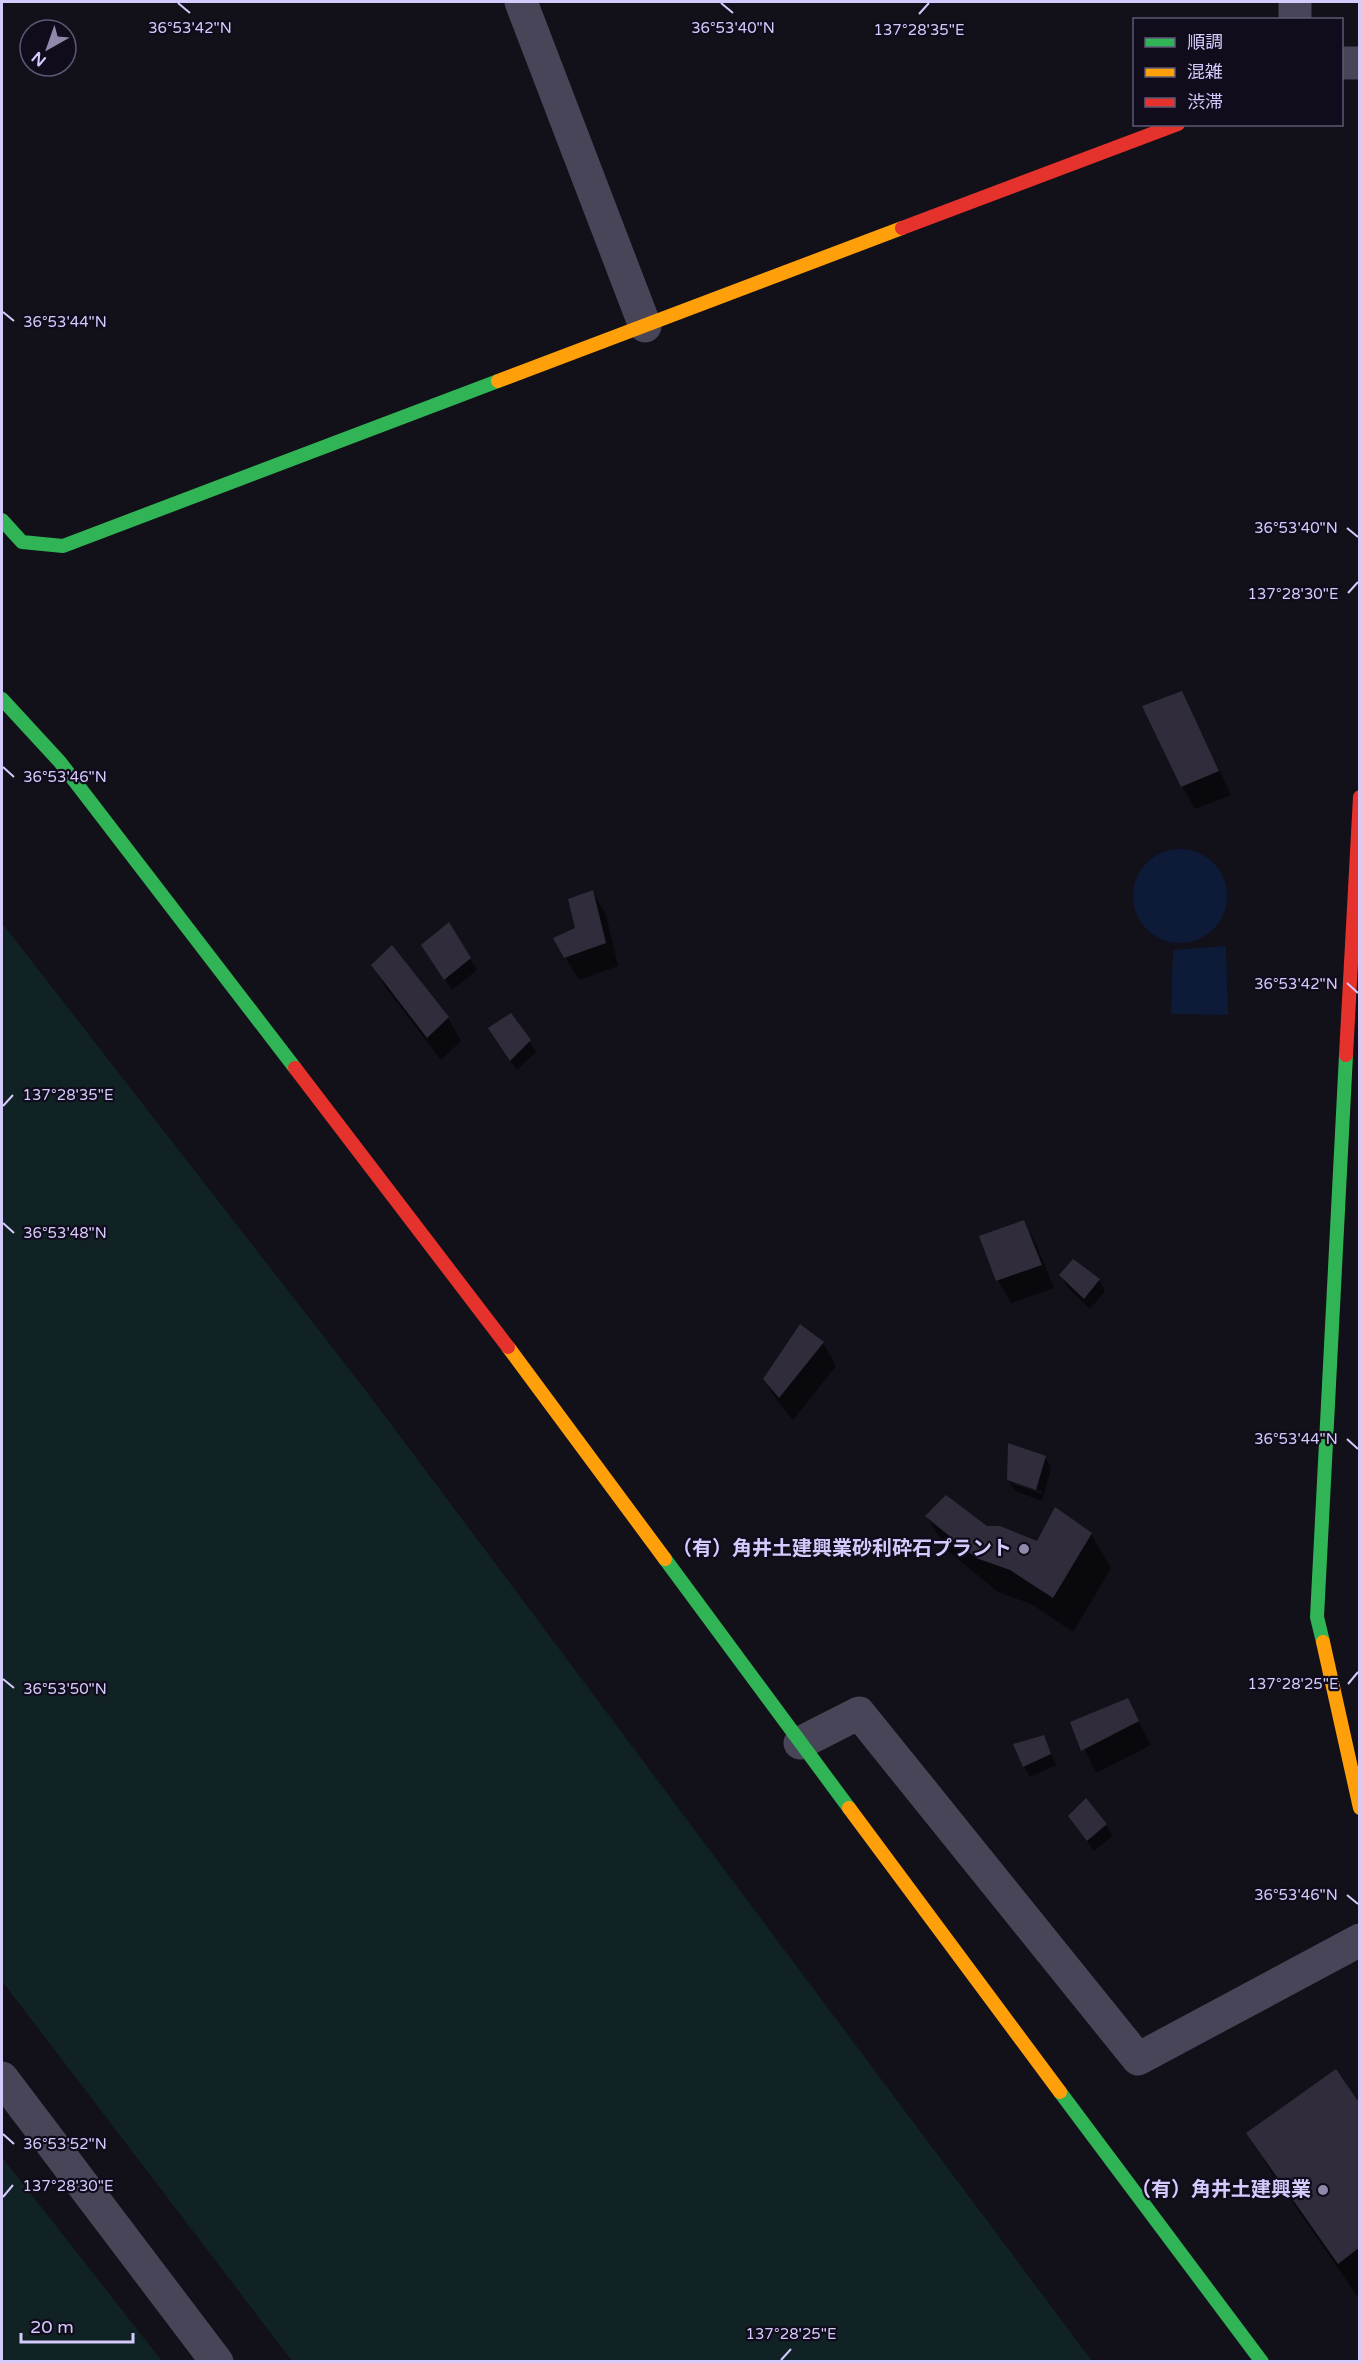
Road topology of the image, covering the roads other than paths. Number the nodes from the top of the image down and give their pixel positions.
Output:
1 (521, 2) edge
2 (1295, 2) edge
3 (1295, 18) edge
4 (1343, 63) edge
5 (1359, 63) edge
6 (1173, 126) edge
7 (645, 326) junction
8 (2, 520) edge
9 (2, 699) edge
10 (1359, 797) edge
11 (800, 1743) junction
12 (1359, 1808) edge
13 (1359, 1940) edge
14 (2, 2078) edge
15 (218, 2361) edge
16 (1262, 2361) edge

1 - 7 street
2 - 3 street
4 - 5 street
6 - 7 street
7 - 8 street
9 - 11 street
10 - 12 street
11 - 13 street
11 - 16 street
14 - 15 street

